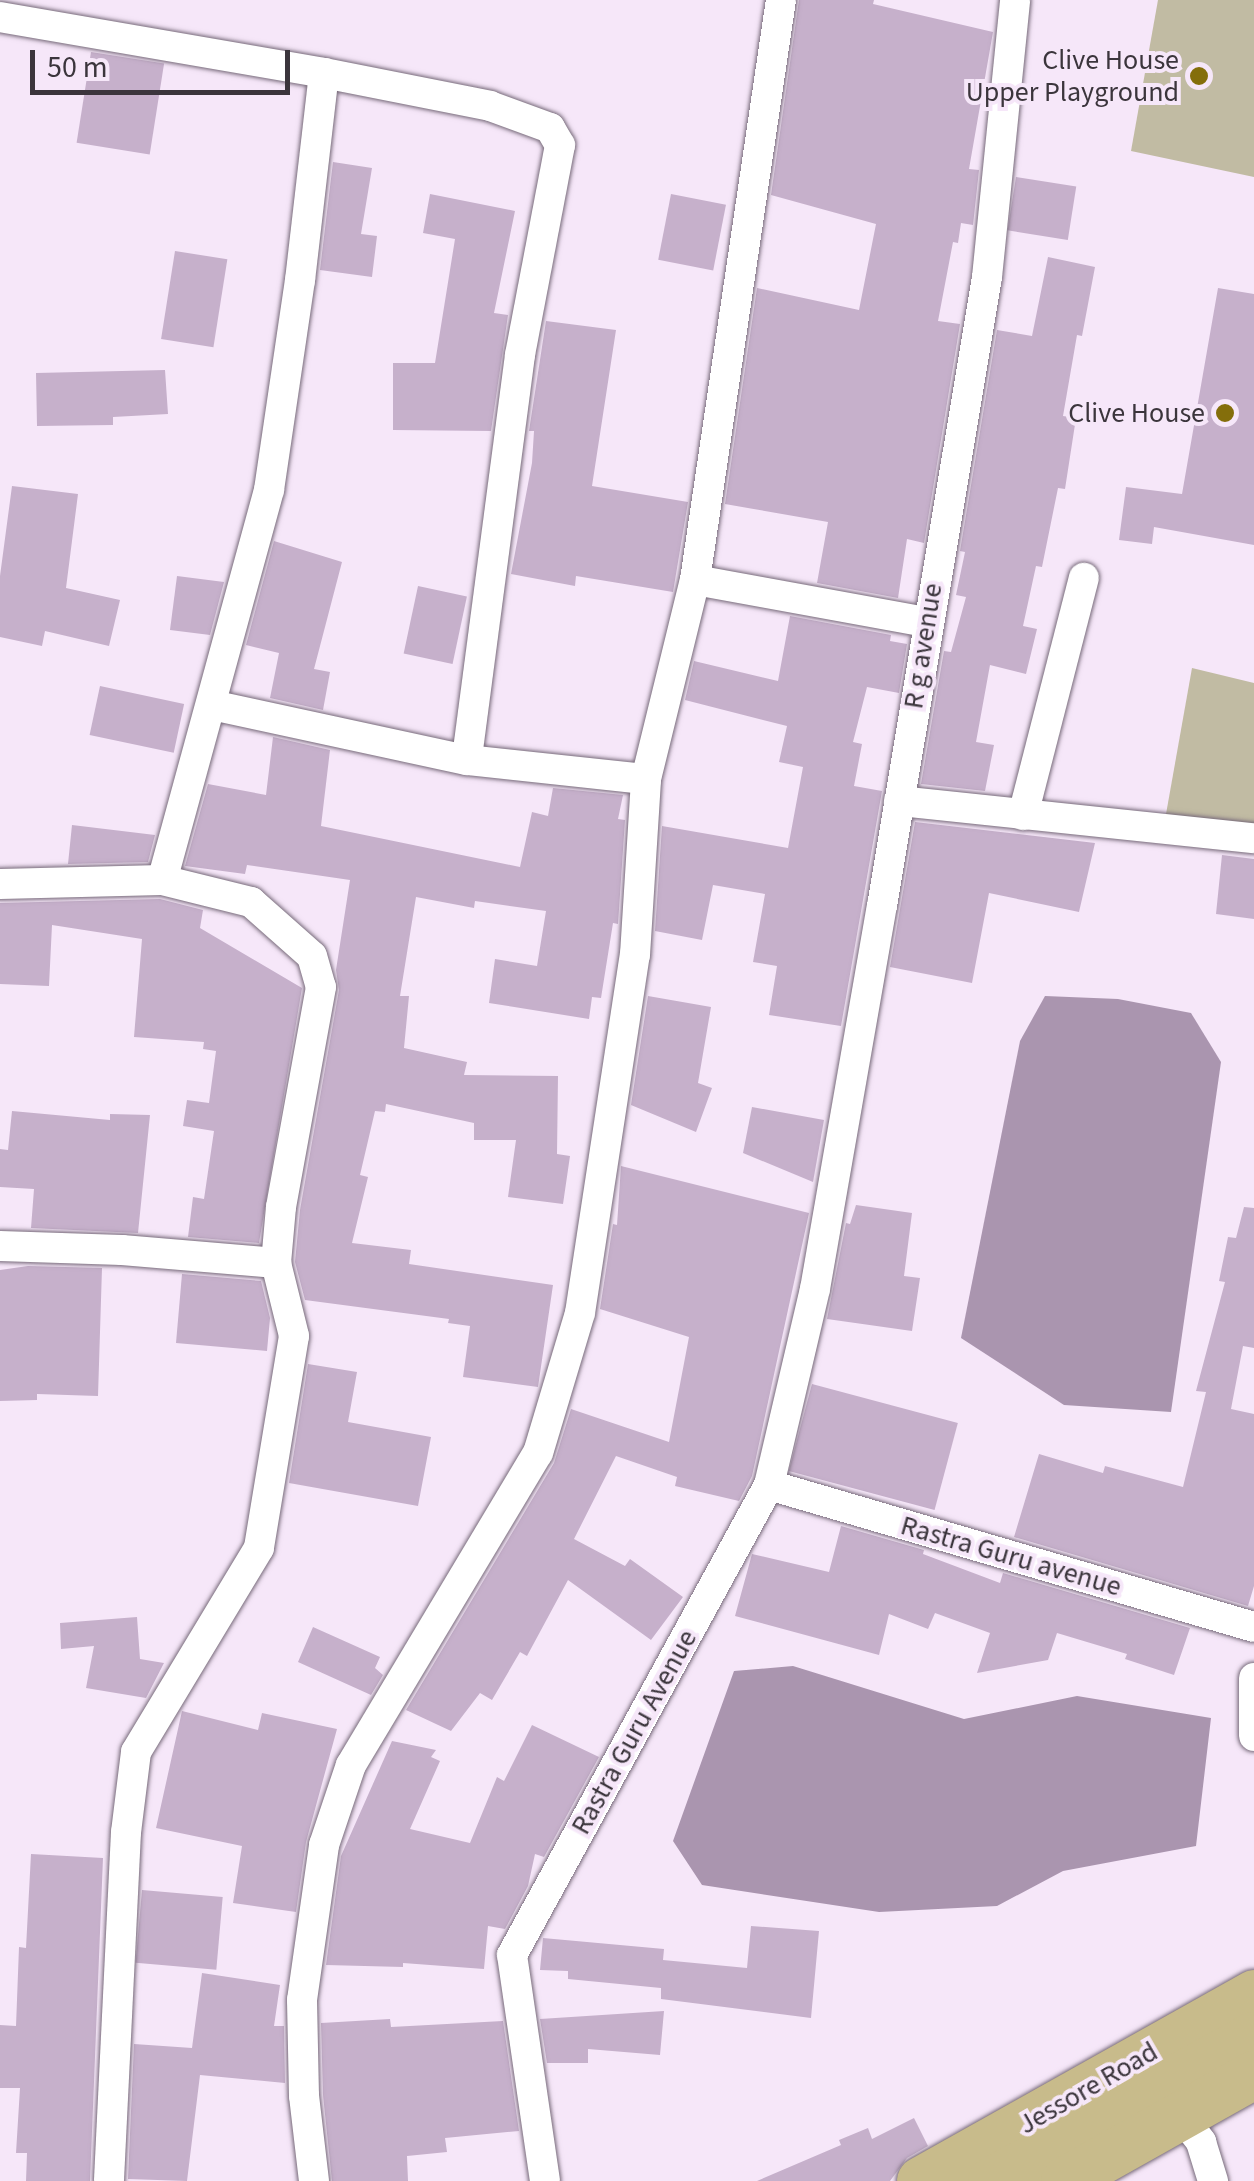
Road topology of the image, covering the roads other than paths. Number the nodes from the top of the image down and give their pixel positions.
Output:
1 (781, 0) edge
2 (1015, 0) edge
3 (0, 17) edge
4 (324, 73) junction
5 (1084, 578) dead end
6 (695, 580) junction
7 (926, 622) junction
8 (212, 705) junction
9 (467, 760) junction
10 (646, 779) junction
11 (899, 800) junction
12 (1023, 815) junction
13 (1254, 838) edge
14 (162, 880) junction
15 (0, 884) edge
16 (0, 1246) edge
17 (276, 1263) junction
18 (815, 1289) joint
19 (769, 1485) junction
20 (1254, 1627) edge
21 (1254, 1678) edge
22 (1254, 1736) edge
23 (1254, 1994) edge
24 (1254, 2036) edge
25 (1254, 2075) edge
26 (1181, 2116) junction
27 (108, 2181) edge
28 (314, 2181) edge
29 (545, 2181) edge
30 (921, 2181) edge
31 (992, 2181) edge
32 (1065, 2181) edge
33 (1213, 2181) edge

1 - 6 street
2 - 7 street, R g avenue
3 - 4 street
4 - 8 street
4 - 9 street
5 - 12 street
6 - 7 street
6 - 10 street
7 - 11 street, R g avenue
8 - 9 street
8 - 14 street
9 - 10 street
10 - 28 street
11 - 12 street
11 - 18 street, R g avenue
12 - 13 street
14 - 15 street
14 - 17 street
16 - 17 street
17 - 27 street
18 - 19 street, Rastra Guru Avenue
19 - 20 street, Rastra Guru avenue
19 - 29 street, Rastra Guru Avenue
21 - 22 street
23 - 30 main road, Jessore Road
24 - 31 main road
25 - 26 main road
26 - 32 main road
26 - 33 street

